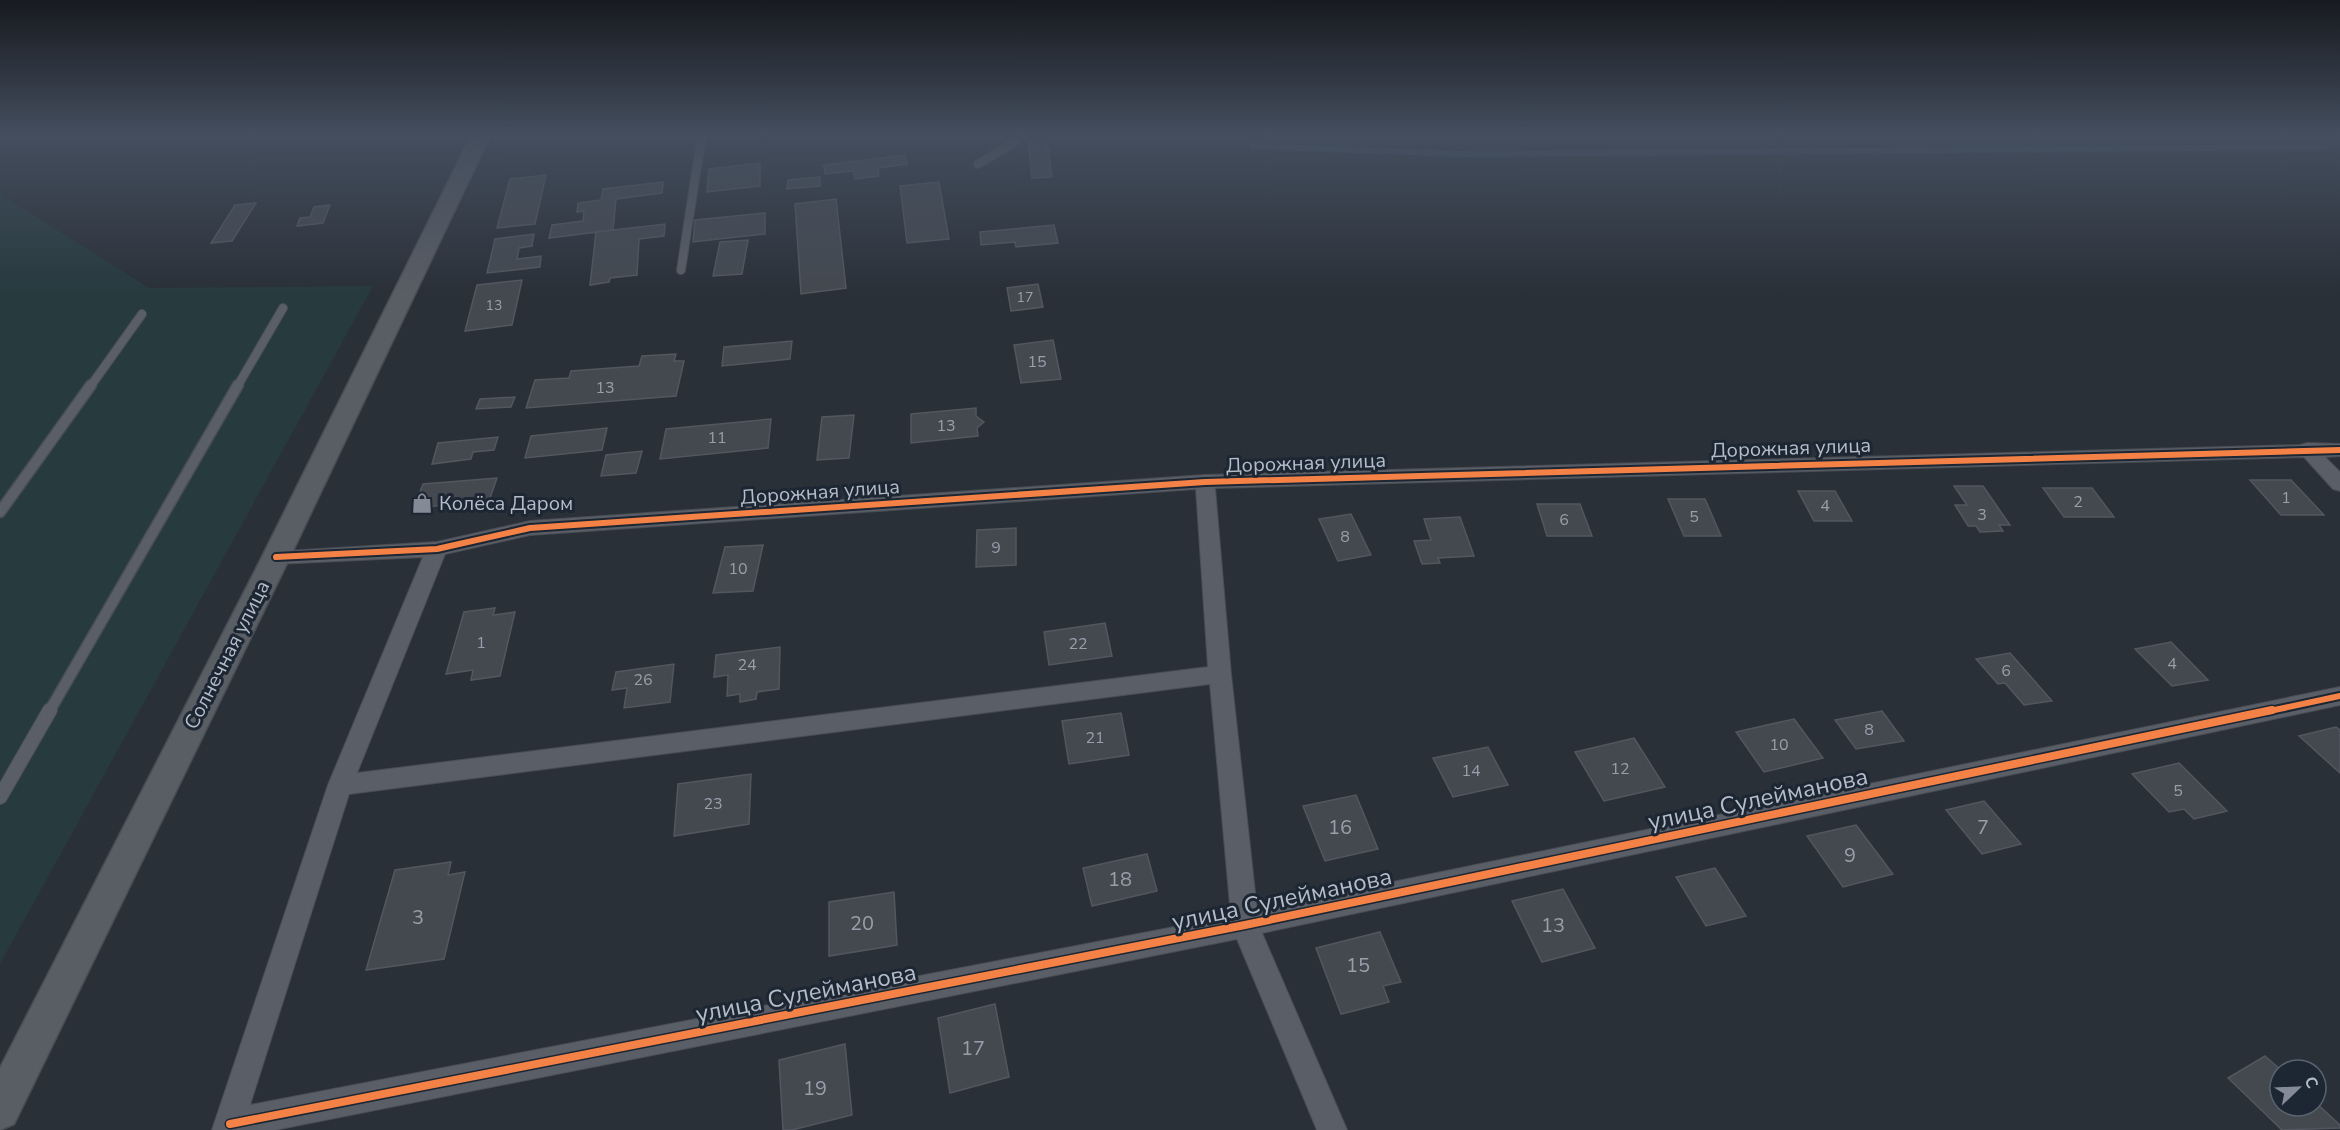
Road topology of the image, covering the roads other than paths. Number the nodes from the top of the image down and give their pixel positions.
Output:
1 (456, 187) edge
2 (694, 187) edge
3 (681, 270) dead end
4 (283, 308) dead end
5 (142, 314) dead end
6 (2307, 449) junction
7 (2340, 450) edge
8 (1205, 482) junction
9 (2340, 484) edge
10 (0, 512) edge
11 (437, 549) junction
12 (276, 557) junction
13 (1220, 674) junction
14 (2340, 696) edge
15 (340, 785) junction
16 (0, 797) edge
17 (1245, 925) junction
18 (0, 1110) edge
19 (228, 1127) edge
20 (1332, 1130) edge

1 - 12 main road, Солнечная улица
2 - 3 lane
4 - 16 lane
5 - 10 lane
6 - 7 street, Дорожная улица
6 - 8 street, Дорожная улица
6 - 9 street
8 - 11 street, Дорожная улица
8 - 13 street
11 - 12 street, Дорожная улица
11 - 15 street
12 - 18 main road, Солнечная улица
13 - 15 street
13 - 17 street
14 - 17 street, улица Сулейманова
15 - 19 street
17 - 19 street, улица Сулейманова
17 - 20 street

